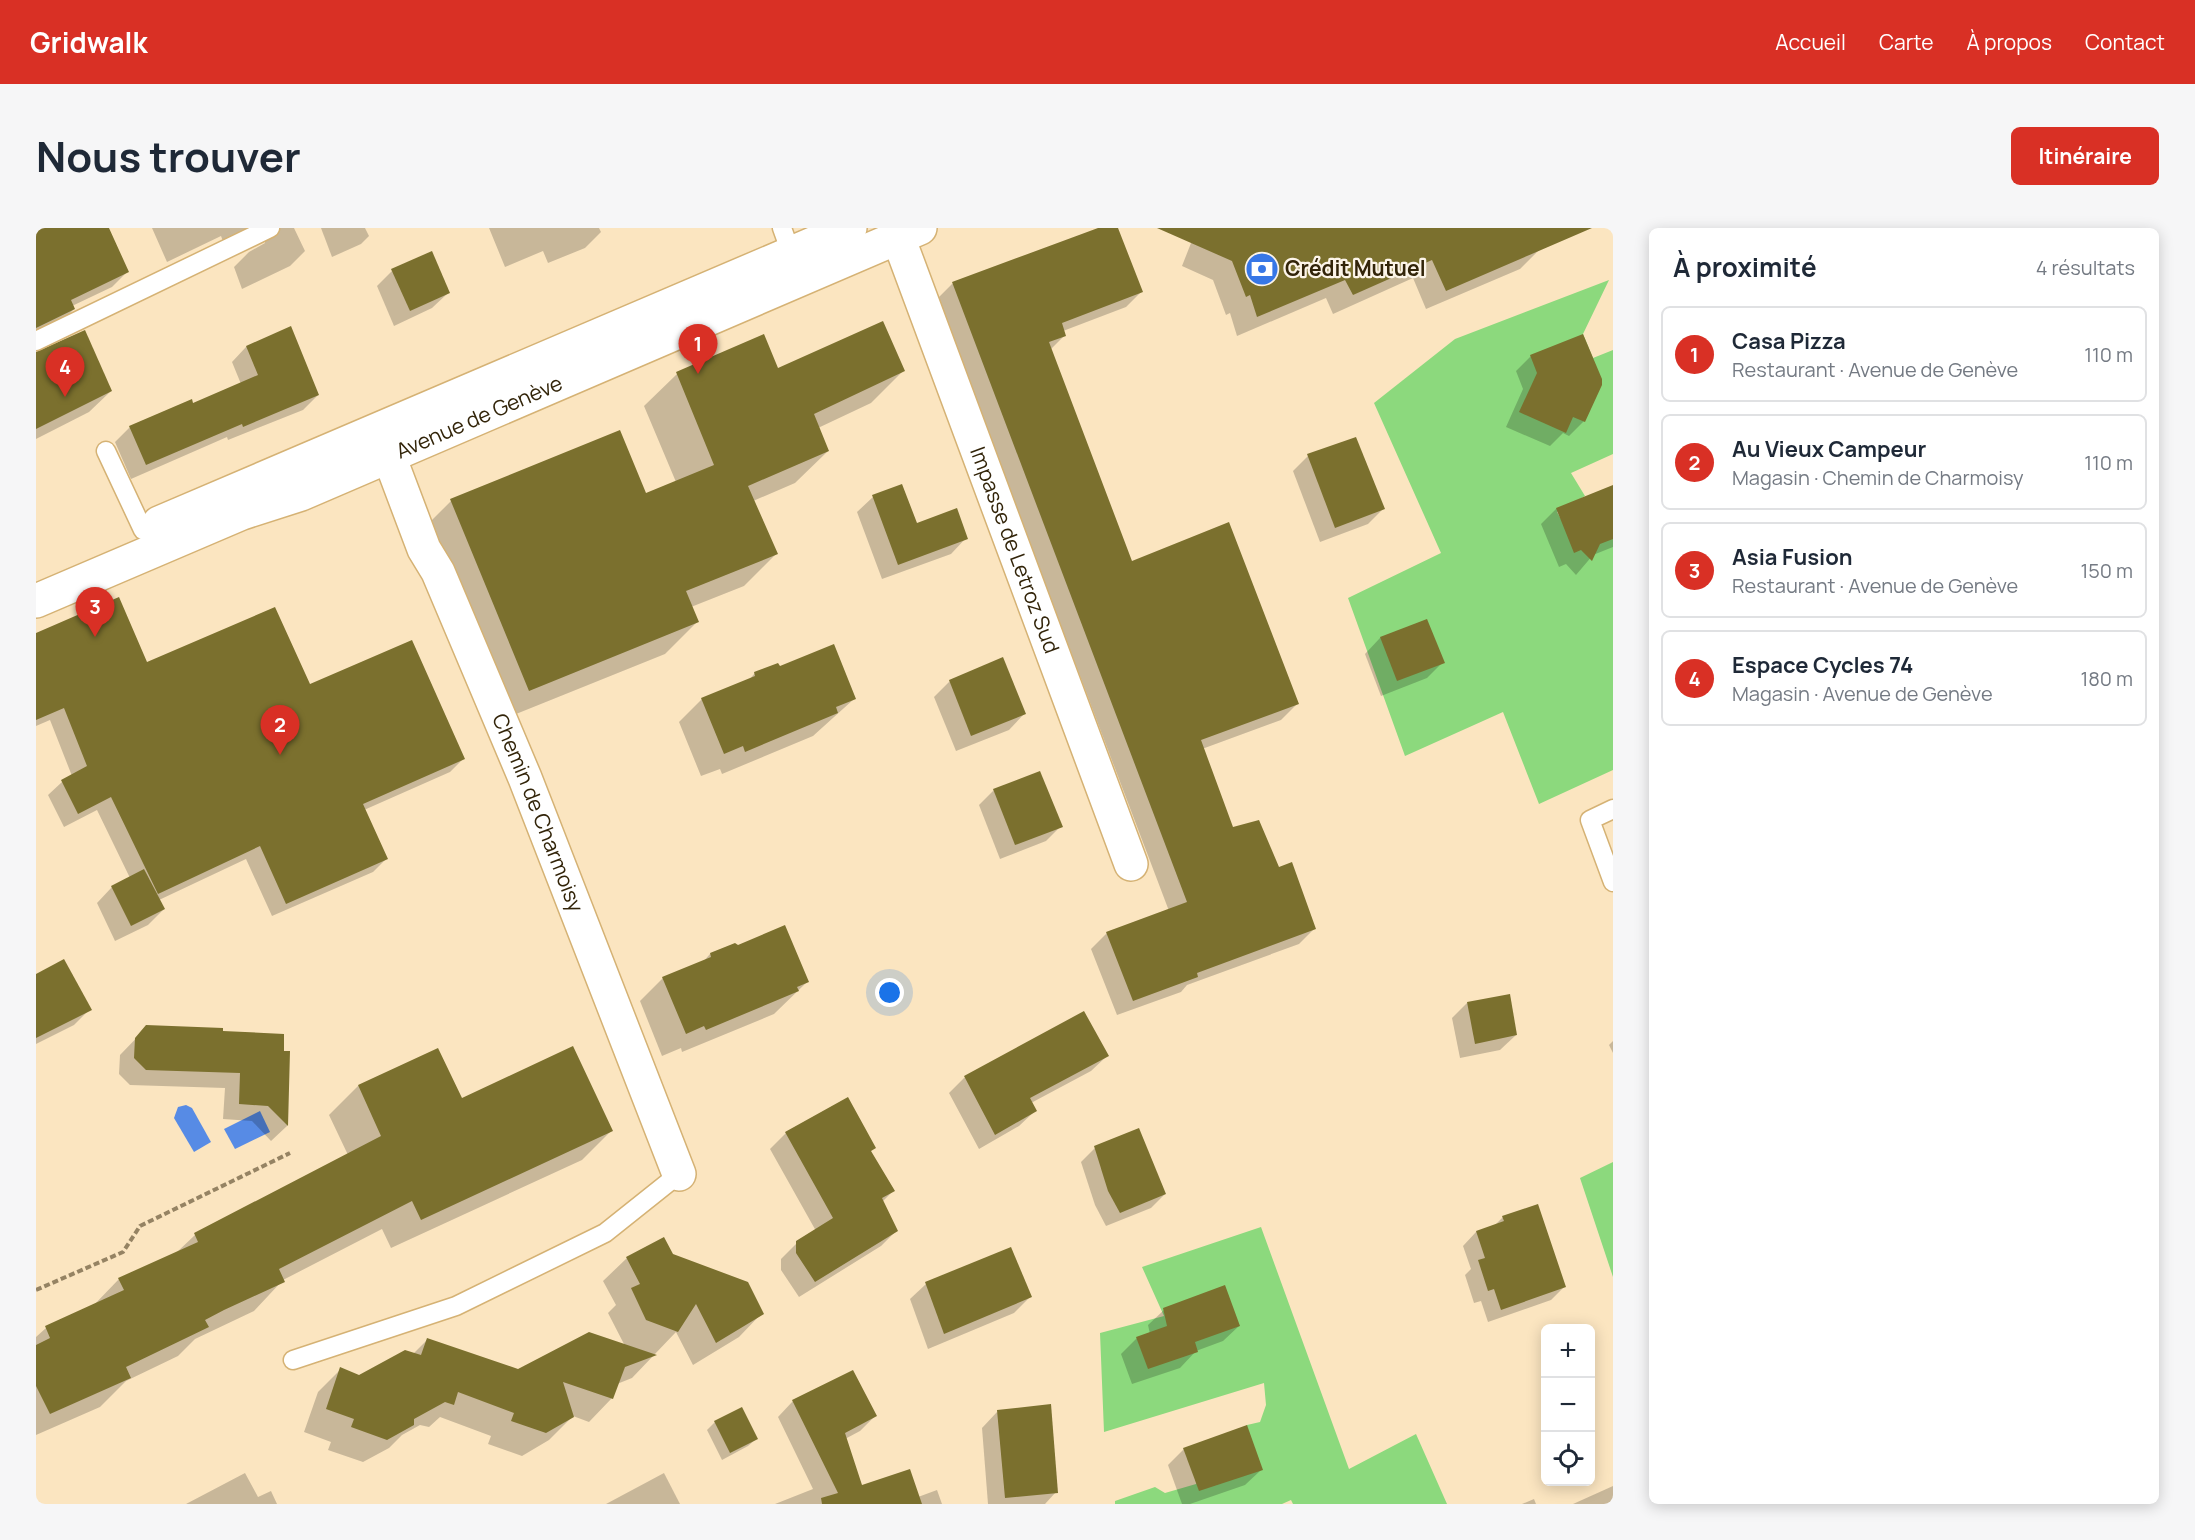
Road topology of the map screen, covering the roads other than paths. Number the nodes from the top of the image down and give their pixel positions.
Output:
1 (270, 228) edge
2 (850, 228) edge
3 (909, 233) edge
4 (787, 240) edge
5 (36, 341) edge
6 (385, 443) junction
7 (106, 451) dead end
8 (143, 530) junction
9 (36, 576) edge
10 (36, 601) edge
11 (1613, 808) edge
12 (1131, 864) dead end
13 (1613, 882) edge
14 (679, 1174) joint
15 (293, 1360) dead end

1 - 5 lane
2 - 4 main road, Avenue de Genève
3 - 6 main road, Avenue de Genève
3 - 12 main road, Impasse de Letroz Sud
4 - 6 main road, Avenue de Genève
6 - 8 main road, Avenue de Genève
6 - 10 main road, Avenue de Genève
6 - 14 main road, Chemin de Charmoisy
7 - 8 lane
8 - 9 main road, Avenue de Genève
11 - 13 lane
14 - 15 lane

